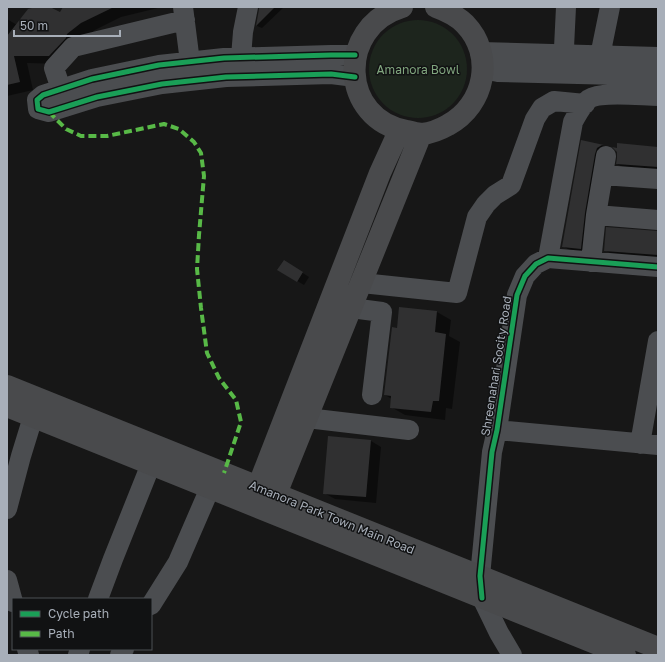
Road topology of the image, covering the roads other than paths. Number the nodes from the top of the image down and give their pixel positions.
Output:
1 (248, 7) edge
2 (402, 7) edge
3 (436, 7) edge
4 (566, 7) edge
5 (610, 7) edge
6 (184, 13) edge
7 (355, 55) junction
8 (600, 56) junction
9 (241, 58) junction
10 (482, 61) junction
11 (190, 62) junction
12 (563, 64) junction
13 (655, 67) edge
14 (355, 77) junction
15 (61, 89) junction
16 (654, 96) edge
17 (585, 104) junction
18 (398, 130) junction
19 (422, 134) junction
20 (658, 179) edge
21 (596, 215) junction
22 (658, 220) edge
23 (548, 258) junction
24 (591, 262) junction
25 (658, 267) edge
26 (362, 283) junction
27 (351, 308) junction
28 (658, 342) edge
29 (7, 386) edge
30 (372, 395) dead end
31 (653, 400) edge
32 (7, 406) edge
33 (33, 417) junction
34 (307, 418) junction
35 (409, 430) dead end
36 (498, 430) junction
37 (649, 445) edge
38 (154, 455) junction
39 (210, 488) junction
40 (267, 491) junction
41 (7, 509) edge
42 (480, 576) junction
43 (7, 580) edge
44 (12, 598) edge
45 (98, 598) edge
46 (482, 598) junction
47 (152, 603) edge
48 (658, 648) edge
49 (512, 655) edge
50 (625, 655) edge

1 - 9 street
2 - 7 main road
3 - 10 main road
4 - 12 street
5 - 8 street
6 - 11 street
6 - 15 street
7 - 9 street
7 - 14 main road
8 - 12 street
8 - 13 street
9 - 11 street
10 - 12 street
10 - 19 main road
11 - 15 street
12 - 13 street
13 - 16 street
14 - 15 street
14 - 18 main road
16 - 17 street
17 - 23 street
17 - 26 street
18 - 19 main road
18 - 40 main road
19 - 26 main road
20 - 21 street
21 - 22 street
21 - 24 street
23 - 24 street
23 - 36 street, Shreenahari Socity Road
24 - 25 street
26 - 27 main road
27 - 30 street
27 - 34 main road
28 - 31 street
29 - 38 main road, Amanora Park Town Main Road
31 - 37 street
32 - 33 main road, Amanora Park Town Main Road
33 - 38 main road, Amanora Park Town Main Road
33 - 41 street
34 - 35 street
34 - 40 main road
36 - 37 street
36 - 42 street, Shreenahari Socity Road
38 - 39 main road, Amanora Park Town Main Road
38 - 40 main road, Amanora Park Town Main Road
38 - 45 street
39 - 46 main road, Amanora Park Town Main Road
39 - 47 street
40 - 42 main road, Amanora Park Town Main Road
42 - 46 street, Shreenahari Socity Road
42 - 48 main road, Amanora Park Town Main Road
43 - 44 street
46 - 49 street
46 - 50 main road, Amanora Park Town Main Road

